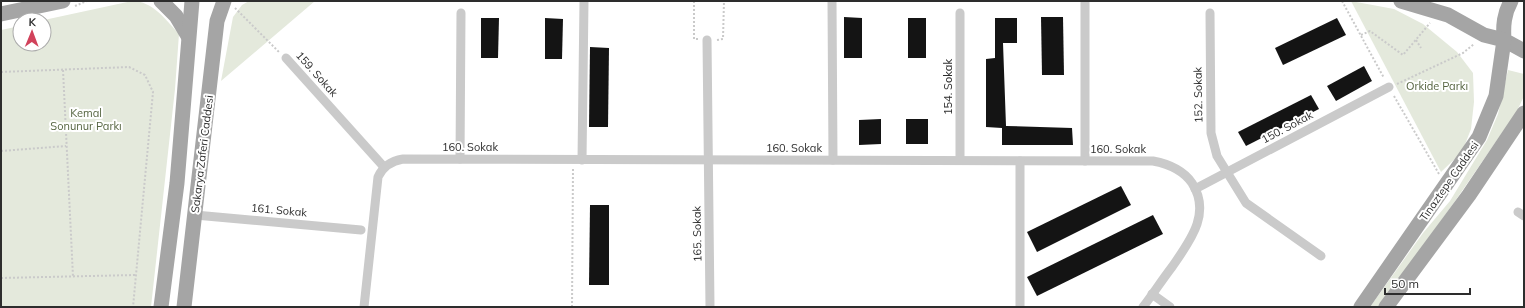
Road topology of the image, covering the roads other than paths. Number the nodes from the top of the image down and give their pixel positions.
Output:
1 (15, 1) edge
2 (63, 1) edge
3 (162, 1) edge
4 (192, 1) edge
5 (584, 1) edge
6 (832, 1) edge
7 (1085, 1) edge
8 (1401, 1) edge
9 (1511, 1) edge
10 (1, 4) edge
11 (228, 4) edge
12 (461, 13) dead end
13 (960, 13) dead end
14 (1210, 13) dead end
15 (1, 14) edge
16 (188, 36) junction
17 (707, 40) road end
18 (1504, 40) junction
19 (1524, 51) edge
20 (286, 58) road end
21 (1389, 87) road end
22 (1524, 113) edge
23 (460, 159) junction
24 (577, 160) junction
25 (708, 160) junction
26 (833, 160) junction
27 (960, 160) junction
28 (1020, 160) junction
29 (1085, 161) junction
30 (384, 167) junction
31 (1226, 173) junction
32 (1195, 189) junction
33 (195, 214) junction
34 (361, 230) dead end
35 (1320, 256) dead end
36 (1152, 294) junction
37 (161, 307) edge
38 (184, 307) edge
39 (364, 307) edge
40 (710, 307) edge
41 (1020, 307) edge
42 (1143, 307) edge
43 (1170, 307) edge
44 (1361, 307) edge
45 (1386, 307) edge

1 - 10 main road
2 - 15 main road
3 - 16 main road
4 - 16 main road, Sakarya Zaferi Caddesi
5 - 24 street
6 - 26 street
7 - 29 street
8 - 18 main road
9 - 18 main road, Tınaztepe Caddesi
11 - 33 main road, Sakarya Zaferi Caddesi
12 - 23 street
13 - 27 street, 154. Sokak
14 - 31 street, 152. Sokak
16 - 37 main road, Sakarya Zaferi Caddesi
17 - 25 street, 165. Sokak
18 - 19 main road
18 - 44 main road, Tınaztepe Caddesi
20 - 30 street, 159. Sokak
21 - 31 street, 150. Sokak
22 - 45 main road
23 - 24 street, 160. Sokak
23 - 30 street, 160. Sokak
24 - 25 street, 160. Sokak
25 - 26 street, 160. Sokak
25 - 40 street, 165. Sokak
26 - 27 street, 160. Sokak
27 - 28 street, 160. Sokak
28 - 29 street, 160. Sokak
28 - 41 street
29 - 32 street, 160. Sokak
30 - 39 street
31 - 32 street, 150. Sokak
31 - 35 street, 152. Sokak
32 - 36 street
33 - 34 street, 161. Sokak
33 - 38 main road, Sakarya Zaferi Caddesi
36 - 42 street
36 - 43 street

